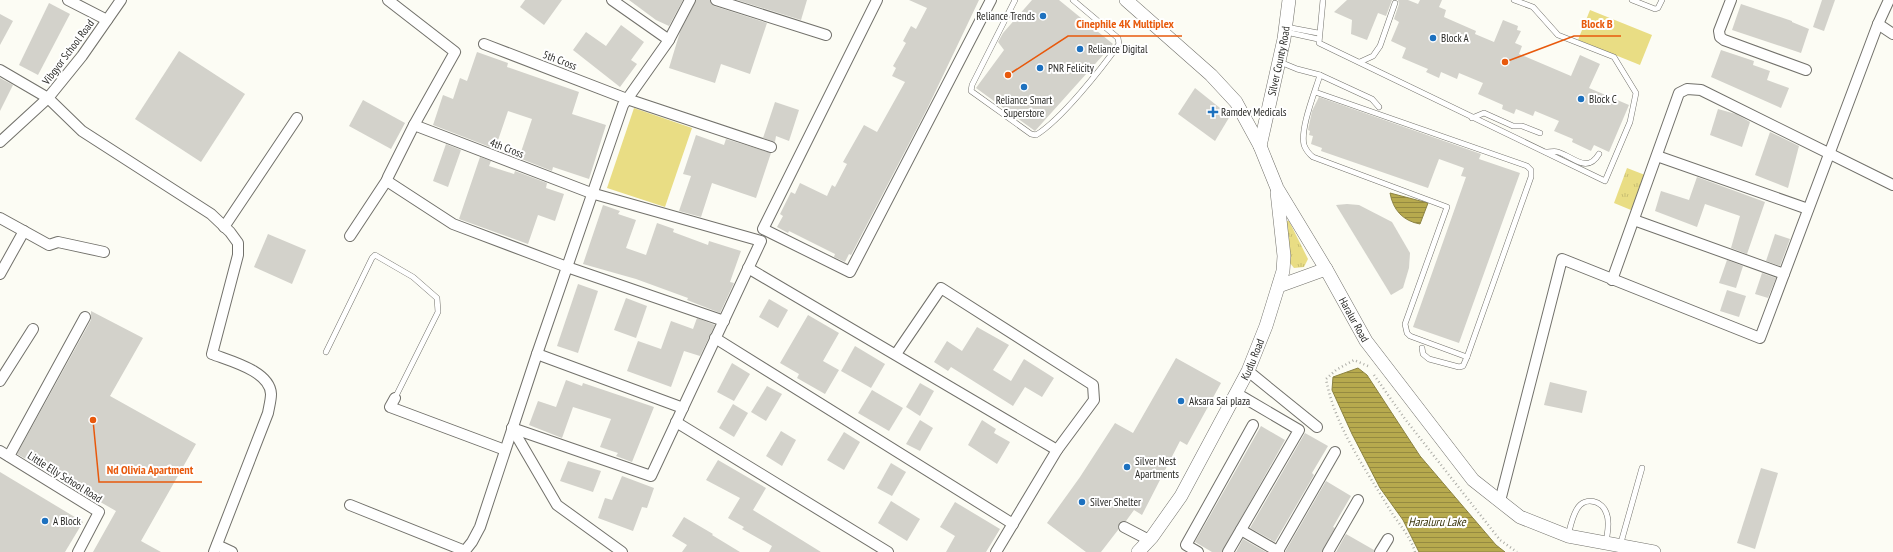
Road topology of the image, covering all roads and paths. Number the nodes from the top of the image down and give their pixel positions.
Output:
1 (68, 0) edge
2 (121, 0) edge
3 (388, 0) edge
4 (612, 0) edge
5 (690, 0) edge
6 (716, 0) edge
7 (877, 0) edge
8 (991, 0) edge
9 (1015, 0) edge
10 (1073, 0) edge
11 (1126, 0) edge
12 (1290, 0) edge
13 (1323, 0) edge
14 (1514, 0) edge
15 (1632, 0) edge
16 (1662, 0) edge
17 (1731, 0) edge
18 (1889, 0) edge
19 (1396, 3) dead end
20 (107, 20) junction
21 (1878, 24) junction
22 (1286, 29) junction
23 (1318, 33) junction
24 (1893, 34) edge
25 (826, 35) dead end
26 (1318, 39) junction
27 (669, 40) junction
28 (484, 44) dead end
29 (1279, 61) junction
30 (1360, 62) junction
31 (0, 70) edge
32 (1806, 70) dead end
33 (1320, 76) junction
34 (1315, 92) junction
35 (48, 98) junction
36 (627, 99) junction
37 (1379, 107) dead end
38 (297, 118) dead end
39 (1472, 118) junction
40 (414, 125) junction
41 (1540, 133) dead end
42 (0, 142) edge
43 (1260, 146) junction
44 (771, 147) dead end
45 (1544, 152) junction
46 (1829, 153) junction
47 (1599, 154) dead end
48 (1657, 156) junction
49 (387, 180) junction
50 (1893, 184) edge
51 (1277, 188) junction
52 (591, 193) junction
53 (1808, 209) junction
54 (0, 218) edge
55 (1634, 220) junction
56 (224, 226) junction
57 (24, 231) junction
58 (350, 236) dead end
59 (104, 252) dead end
60 (568, 267) junction
61 (748, 268) junction
62 (1326, 269) junction
63 (0, 274) edge
64 (1784, 274) junction
65 (1612, 280) junction
66 (1279, 286) junction
67 (85, 317) dead end
68 (724, 321) junction
69 (33, 329) dead end
70 (715, 338) junction
71 (1422, 348) dead end
72 (326, 352) dead end
73 (537, 354) junction
74 (896, 354) junction
75 (1467, 357) junction
76 (1248, 371) junction
77 (0, 381) edge
78 (1236, 393) junction
79 (395, 398) joint
80 (683, 408) junction
81 (676, 422) junction
82 (1253, 425) dead end
83 (1317, 427) dead end
84 (512, 428) junction
85 (505, 450) junction
86 (1057, 450) junction
87 (1335, 452) dead end
88 (4, 453) edge
89 (1642, 468) dead end
90 (1358, 500) dead end
91 (1500, 501) junction
92 (350, 505) dead end
93 (1013, 524) junction
94 (1124, 527) dead end
95 (1240, 530) junction
96 (1568, 536) junction
97 (1388, 539) dead end
98 (1149, 540) junction
99 (1605, 544) junction
100 (1620, 546) junction
101 (216, 548) edge
102 (464, 551) edge
103 (78, 552) edge
104 (232, 552) edge
105 (622, 552) edge
106 (888, 552) edge
107 (996, 552) edge
108 (1138, 552) edge
109 (1198, 552) edge
110 (1228, 552) edge
111 (1278, 552) edge
112 (1328, 552) edge
113 (1380, 552) edge
114 (1415, 552) edge
115 (1517, 552) edge
116 (1654, 552) edge

1 - 20 street
2 - 20 street, Vibgyor School Road
3 - 40 street
4 - 27 street
5 - 27 street
6 - 25 street
7 - 8 street
9 - 10 lane
11 - 43 street, Haralur Road
12 - 22 street, Silver County Road
13 - 23 lane
14 - 45 lane
15 - 16 lane
17 - 32 street
18 - 21 street
19 - 30 lane
20 - 35 street, Vibgyor School Road
21 - 24 street
21 - 46 street
22 - 23 lane
22 - 26 lane
22 - 29 street, Silver County Road
23 - 26 lane
26 - 30 lane
27 - 36 street
28 - 36 street, 5th Cross
29 - 33 lane
29 - 43 street, Silver County Road
30 - 39 lane
31 - 35 street
33 - 34 lane
33 - 37 lane
34 - 75 lane
34 - 75 lane
35 - 42 street, Vibgyor School Road
35 - 56 street
36 - 44 street, 5th Cross
36 - 52 street
38 - 56 street
39 - 41 lane
39 - 45 lane
40 - 49 street
40 - 52 street, 4th Cross
43 - 51 street, Haralur Road
45 - 47 lane
46 - 48 street
46 - 50 street
46 - 53 street
48 - 53 street
48 - 55 street
49 - 58 street
49 - 60 street
51 - 62 street, Haralur Road
51 - 66 street, Kudlu Road
52 - 60 street
52 - 61 street, 4th Cross
53 - 64 street
54 - 57 street
55 - 64 street
55 - 65 street
56 - 101 street
57 - 59 street
57 - 63 street
60 - 68 street
60 - 73 street
61 - 68 street
61 - 74 street
62 - 66 street
62 - 91 street, Haralur Road
64 - 65 street
65 - 91 street
66 - 76 street, Kudlu Road
67 - 88 street
68 - 70 street
69 - 77 street
70 - 80 street
70 - 93 street
71 - 75 lane
72 - 79 lane
73 - 80 street
73 - 84 street
74 - 86 street
74 - 86 street
76 - 78 street, Kudlu Road
76 - 83 street
78 - 95 street
78 - 98 street, Kudlu Road
79 - 85 street
80 - 81 street
81 - 84 street
81 - 106 street
82 - 109 street
84 - 85 street
84 - 105 street
85 - 102 street
86 - 93 street
87 - 111 street
88 - 103 street, Little Elly School Road
89 - 100 lane
90 - 112 street
91 - 96 street, Haralur Road
92 - 102 street
93 - 107 street
94 - 98 street
95 - 110 street
95 - 111 street
96 - 99 street, Haralur Road
96 - 99 lane
97 - 113 street
98 - 108 street, Kudlu Road
99 - 100 street, Haralur Road
100 - 116 street, Haralur Road
101 - 104 street
114 - 115 path

